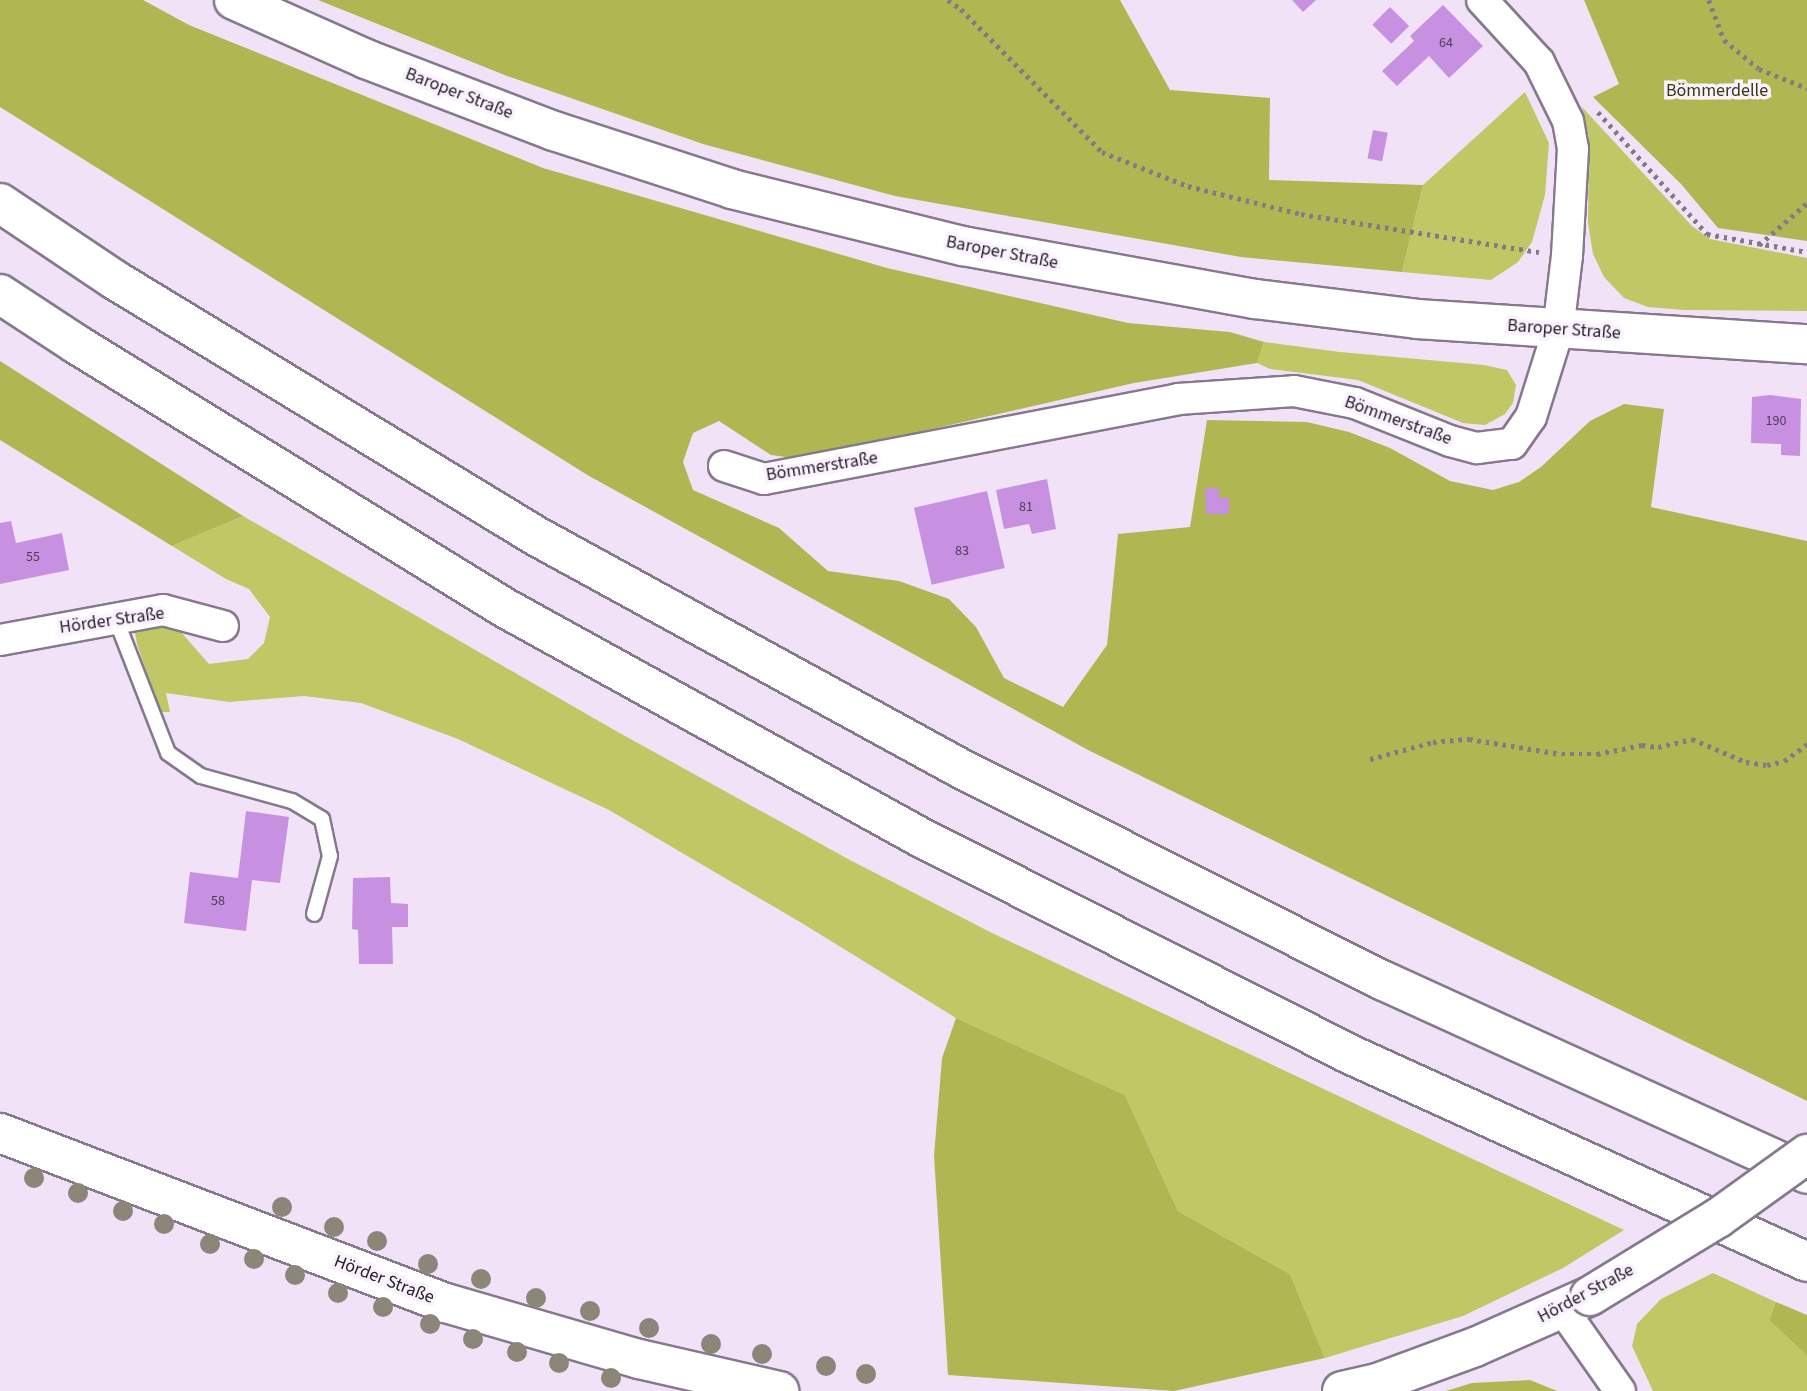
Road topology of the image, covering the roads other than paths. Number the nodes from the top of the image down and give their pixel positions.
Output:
1 (234, 0) edge
2 (1482, 0) edge
3 (0, 203) edge
4 (0, 294) edge
5 (1559, 331) junction
6 (1807, 344) edge
7 (724, 466) dead end
8 (115, 617) junction
9 (223, 625) dead end
10 (0, 640) edge
11 (314, 914) dead end
12 (0, 1133) edge
13 (1807, 1154) edge
14 (1807, 1174) edge
15 (1807, 1262) edge
16 (1576, 1303) junction
17 (779, 1391) edge
18 (1342, 1391) edge
19 (1620, 1391) edge

1 - 5 main road, Baroper Straße
2 - 5 street, Bömmerstraße
3 - 14 main road
4 - 15 main road
5 - 6 main road, Baroper Straße
5 - 7 street, Bömmerstraße
8 - 9 street, Hörder Straße
8 - 10 street, Hörder Straße
8 - 11 lane
12 - 17 main road, Hörder Straße
13 - 16 main road, Hörder Straße, bridge
16 - 18 main road, Hörder Straße
16 - 19 street

